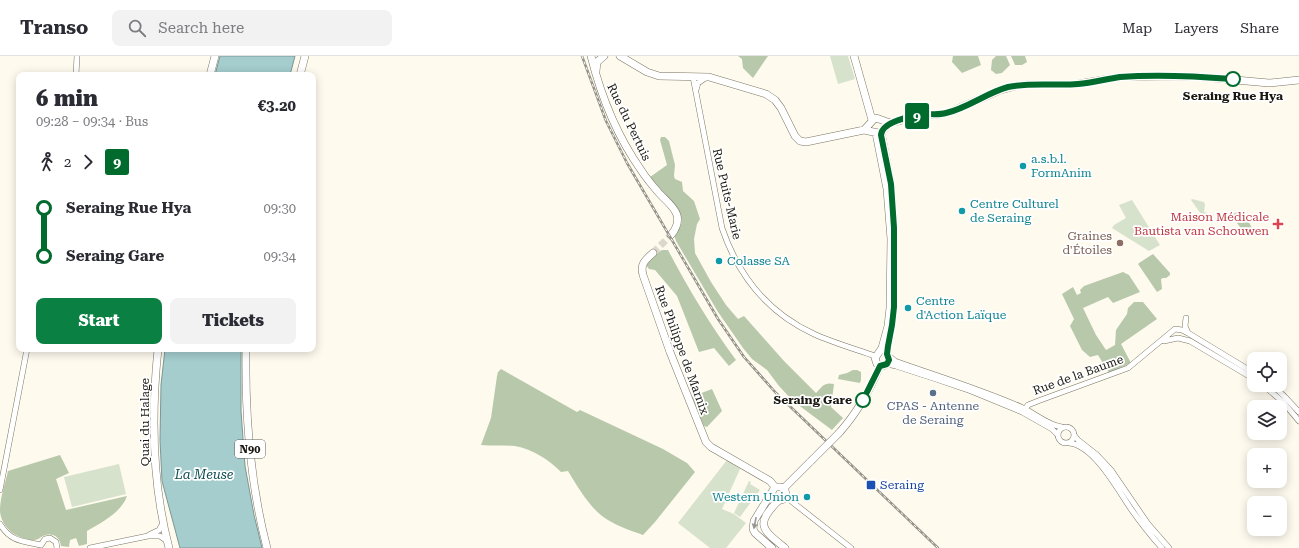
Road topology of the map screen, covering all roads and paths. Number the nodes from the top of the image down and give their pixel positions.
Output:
1 (77, 56) edge
2 (215, 56) edge
3 (305, 56) edge
4 (590, 56) edge
5 (604, 56) edge
6 (620, 56) edge
7 (854, 56) edge
8 (858, 56) edge
9 (76, 72) edge
10 (211, 72) edge
11 (301, 72) edge
12 (595, 75) junction
13 (693, 77) junction
14 (707, 77) junction
15 (1299, 80) edge
16 (695, 91) junction
17 (877, 126) junction
18 (670, 235) tunnel mouth
19 (653, 253) tunnel mouth
20 (1186, 318) dead end
21 (1188, 333) junction
22 (1159, 343) junction
23 (26, 352) edge
24 (158, 352) edge
25 (246, 352) edge
26 (883, 355) junction
27 (883, 365) junction
28 (1247, 369) edge
29 (1247, 375) edge
30 (1271, 392) edge
31 (1280, 392) edge
32 (1023, 410) junction
33 (1299, 412) edge
34 (1299, 421) edge
35 (1062, 427) junction
36 (1058, 435) junction
37 (1074, 435) junction
38 (1069, 443) junction
39 (784, 488) junction
40 (0, 490) edge
41 (773, 491) junction
42 (159, 496) junction
43 (786, 497) junction
44 (778, 501) junction
45 (163, 523) junction
46 (0, 524) edge
47 (148, 536) junction
48 (168, 545) edge
49 (41, 547) edge
50 (57, 548) edge
51 (90, 548) edge
52 (174, 548) edge
53 (268, 548) edge
54 (772, 548) edge
55 (785, 548) edge
56 (851, 548) edge
57 (1162, 548) edge
58 (1169, 548) edge

1 - 9 street
2 - 10 main road
3 - 11 main road
4 - 12 main road, Rue du Pertuis
5 - 12 main road
6 - 13 main road
7 - 17 main road
8 - 17 main road
12 - 18 main road, Rue du Pertuis
13 - 14 main road
13 - 16 street, Rue Puits-Marie
14 - 16 street
14 - 17 main road
15 - 17 main road
16 - 26 street, Rue Puits-Marie
17 - 26 main road
19 - 41 main road, Rue Philippe de Marnix
20 - 21 street
21 - 22 street, Rue de la Baume
21 - 28 street
22 - 29 street
22 - 32 street, Rue de la Baume
23 - 40 street
24 - 42 main road, Quai du Halage
25 - 53 main road, N90
26 - 27 main road
26 - 27 main road
26 - 32 street, Rue Puits-Marie
27 - 32 street
27 - 39 main road, bridge
30 - 34 street
31 - 33 street
32 - 35 street
32 - 36 street
35 - 36 street
35 - 37 street
36 - 38 street
37 - 38 street
37 - 58 street
38 - 57 street
39 - 41 main road
39 - 43 main road
41 - 44 main road
41 -> 54 main road
42 - 45 main road, Quai du Halage
42 - 52 main road, Quai du Halage
43 - 44 main road
43 - 56 street
44 - 55 main road
45 - 47 street
45 - 48 main road, Quai du Halage
46 - 49 street
47 - 48 street
47 - 51 street
49 - 50 street

